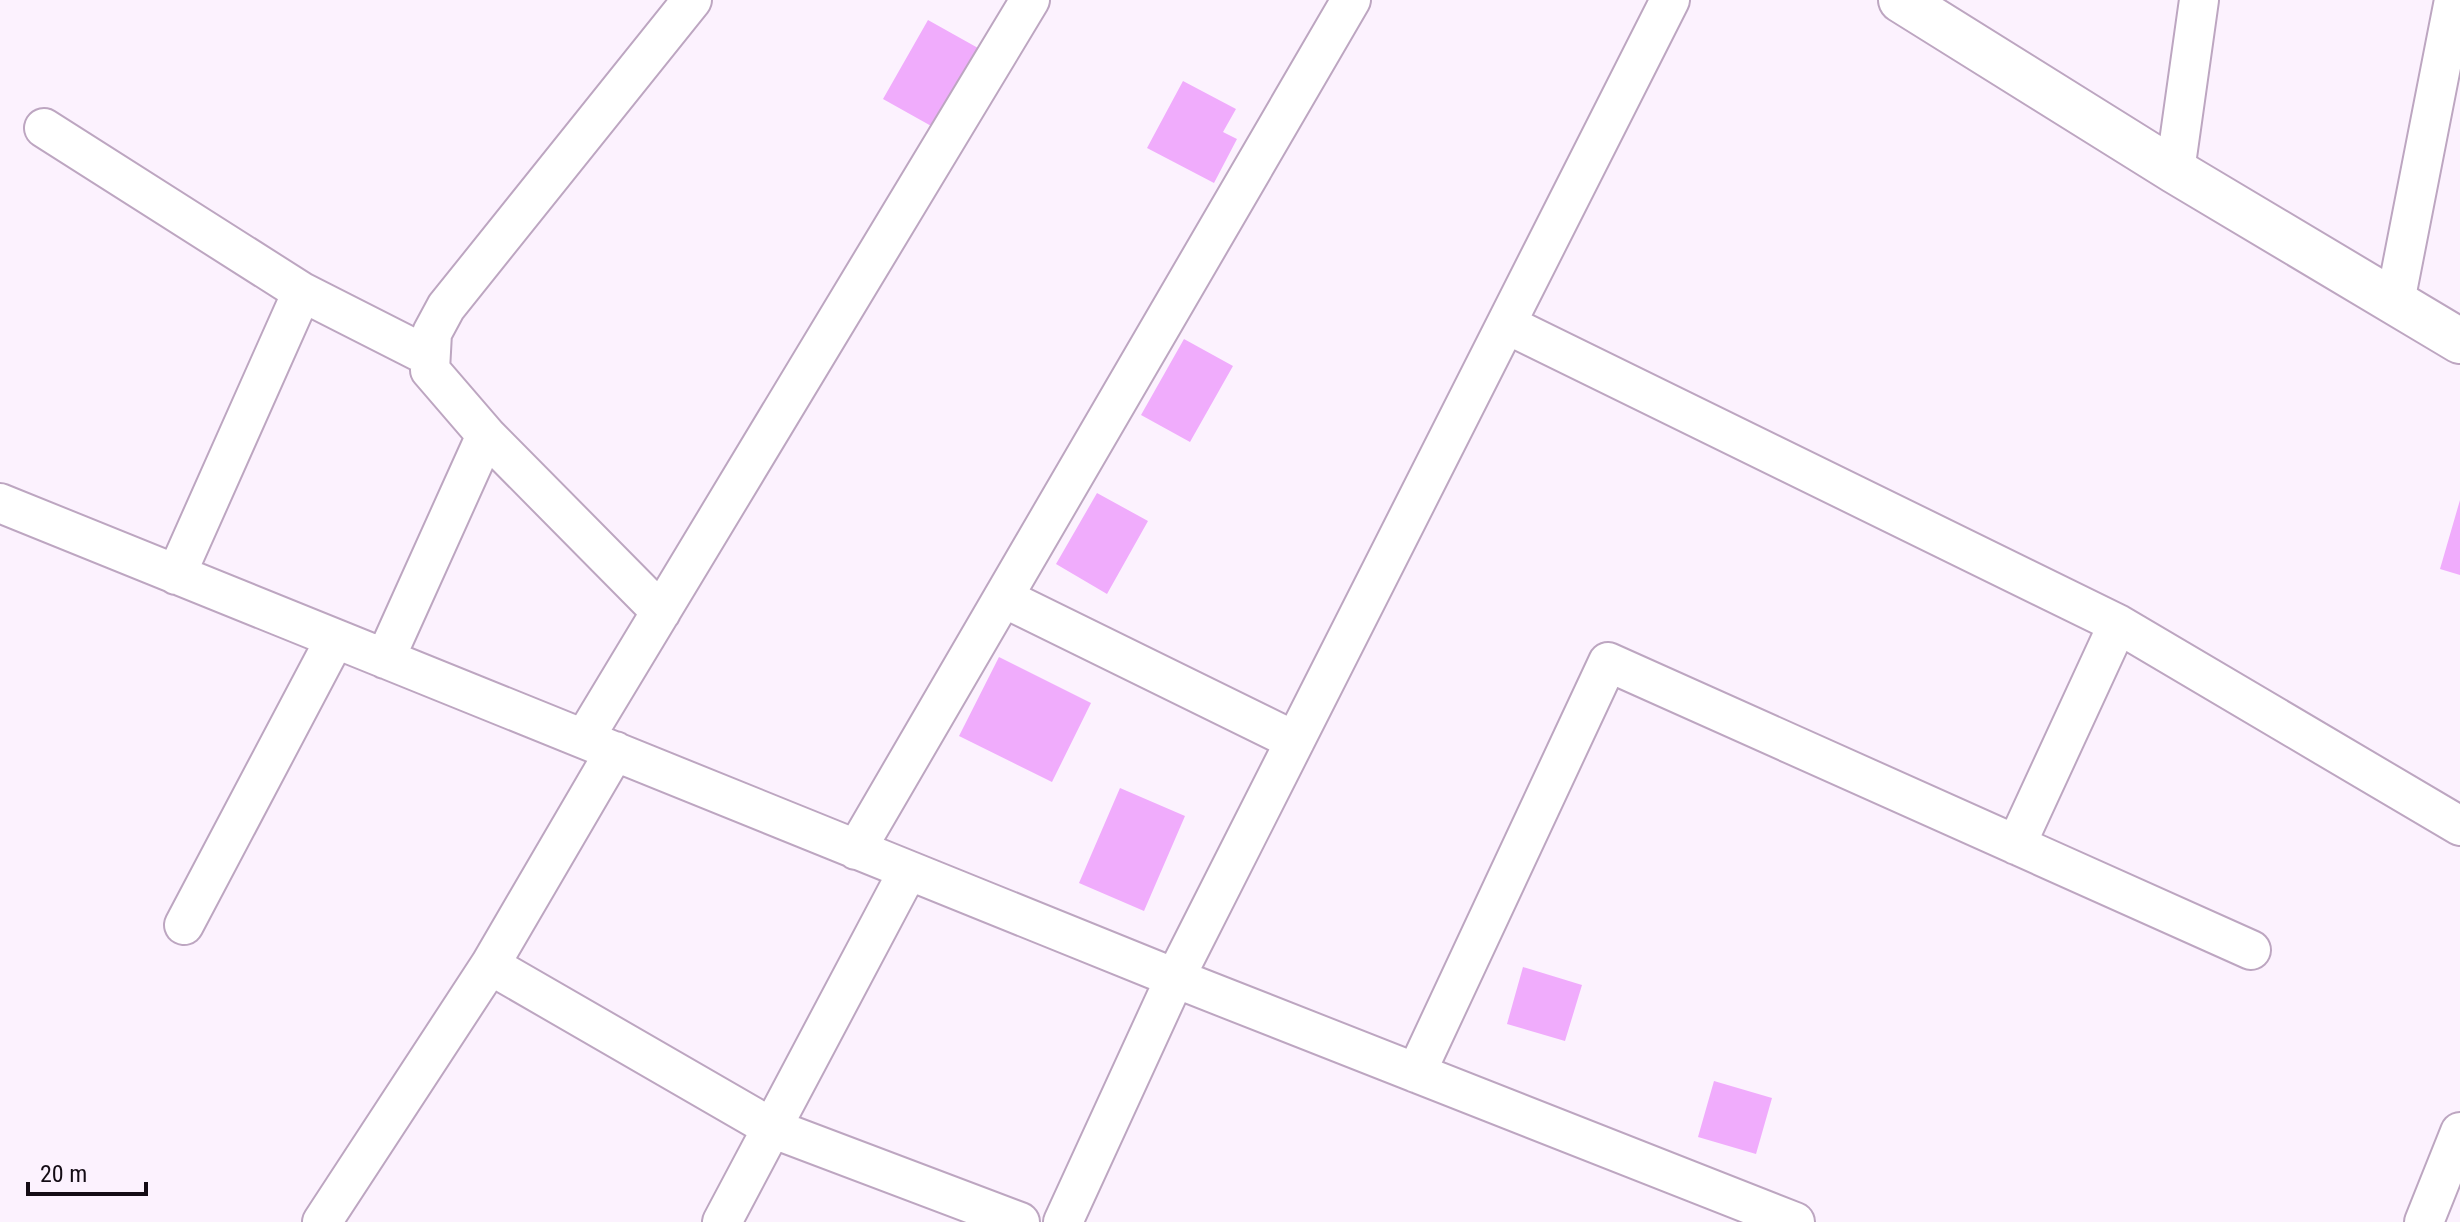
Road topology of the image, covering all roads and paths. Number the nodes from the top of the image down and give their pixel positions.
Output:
1 (692, 0) edge
2 (1030, 0) edge
3 (1351, 0) edge
4 (1670, 0) edge
5 (1901, 0) edge
6 (2199, 0) edge
7 (2454, 0) edge
8 (44, 128) dead end
9 (2175, 171) junction
10 (302, 292) junction
11 (2395, 302) junction
12 (1506, 324) junction
13 (2460, 341) edge
14 (428, 356) junction
15 (486, 435) junction
16 (0, 503) edge
17 (176, 575) junction
18 (1004, 598) junction
19 (661, 612) junction
20 (2118, 624) junction
21 (335, 639) junction
22 (385, 659) junction
23 (1295, 741) junction
24 (600, 745) junction
25 (2460, 826) edge
26 (2016, 845) junction
27 (856, 850) junction
28 (908, 871) junction
29 (184, 925) dead end
30 (2251, 950) dead end
31 (490, 965) junction
32 (1175, 978) junction
33 (1416, 1073) junction
34 (774, 1129) junction
35 (2460, 1132) edge
36 (1785, 1220) edge
37 (322, 1222) edge
38 (722, 1222) edge
39 (1020, 1222) edge
40 (1063, 1222) edge
41 (2424, 1222) edge

1 - 14 street
2 - 19 street
3 - 18 street
4 - 12 street
5 - 9 street
6 - 9 street
7 - 11 street
8 - 10 street
9 - 11 street
10 - 14 street
10 - 17 street
11 - 13 street
12 - 20 street
12 - 23 street
14 - 15 street
15 - 19 street
15 - 22 street
16 - 17 street
17 - 21 street
18 - 23 street
18 - 27 street
19 - 24 street
20 - 25 street
20 - 26 street
21 - 22 street
21 - 29 street
22 - 24 street
23 - 32 street
24 - 27 street
24 - 31 street
26 - 30 street
26 - 33 street
27 - 28 street
28 - 32 street
28 - 34 street
31 - 34 street
31 - 37 street
32 - 33 street
32 - 40 street
33 - 36 street
34 - 38 street
34 - 39 street
35 - 41 street

